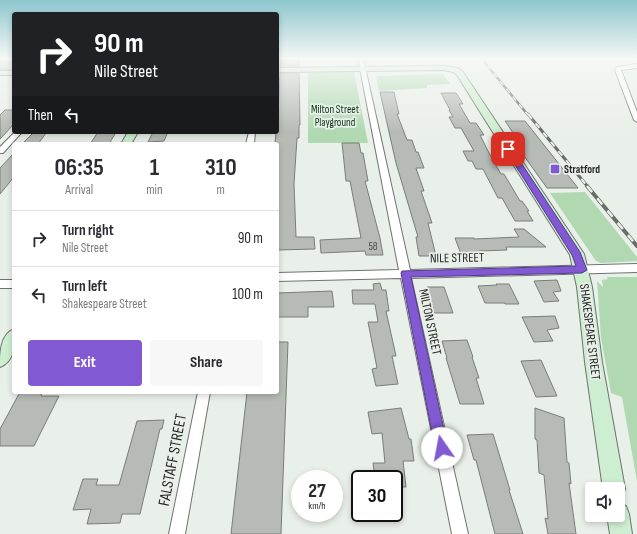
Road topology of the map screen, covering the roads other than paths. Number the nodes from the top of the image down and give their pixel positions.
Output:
1 (365, 83) edge
2 (466, 83) edge
3 (623, 83) edge
4 (637, 120) edge
5 (17, 134) edge
6 (0, 151) edge
7 (637, 268) edge
8 (582, 270) junction
9 (406, 273) junction
10 (279, 277) edge
11 (0, 284) edge
12 (12, 284) edge
13 (12, 339) edge
14 (0, 359) edge
15 (204, 394) edge
16 (613, 482) edge
17 (619, 522) edge
18 (178, 534) edge
19 (460, 534) edge
20 (621, 534) edge

1 - 9 street, MILTON STREET
2 - 8 street, SHAKESPEARE STREET
3 - 4 street
5 - 6 street
7 - 8 street, NILE STREET
8 - 9 street, NILE STREET
8 - 16 street, SHAKESPEARE STREET
9 - 10 street, NILE STREET
9 - 19 street, MILTON STREET
11 - 12 street
13 - 14 street
15 - 18 street, FALSTAFF STREET
17 - 20 street

